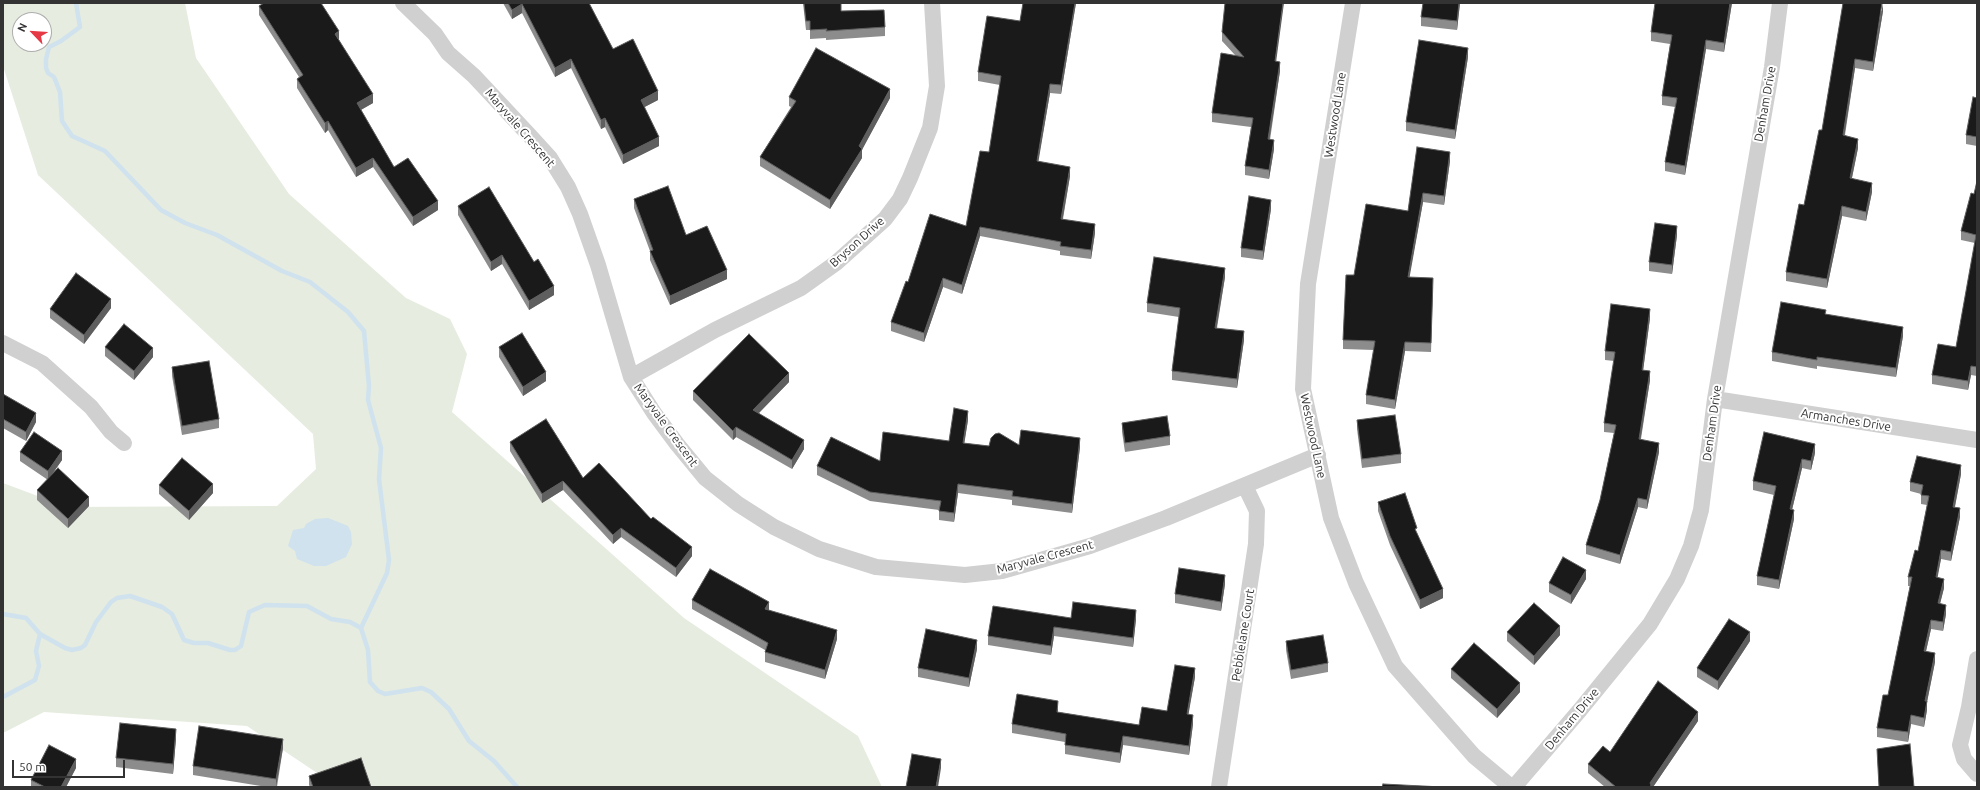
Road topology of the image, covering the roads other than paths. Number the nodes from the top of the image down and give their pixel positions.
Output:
1 (403, 3) edge
2 (932, 3) edge
3 (1353, 3) edge
4 (1780, 3) edge
5 (3, 344) edge
6 (632, 377) junction
7 (1715, 399) junction
8 (1977, 440) edge
9 (124, 443) dead end
10 (1318, 455) junction
11 (1245, 486) junction
12 (1977, 659) edge
13 (1977, 774) edge
14 (1219, 787) edge
15 (1513, 787) edge

1 - 6 street, Maryvale Crescent
2 - 6 street, Bryson Drive
3 - 10 street, Westwood Lane
4 - 7 street, Denham Drive
5 - 9 street
6 - 11 street, Maryvale Crescent
7 - 8 street, Armanches Drive
7 - 15 street, Denham Drive
10 - 11 street, Maryvale Crescent
10 - 15 street, Westwood Lane
11 - 14 street, Pebblelane Court
12 - 13 street

